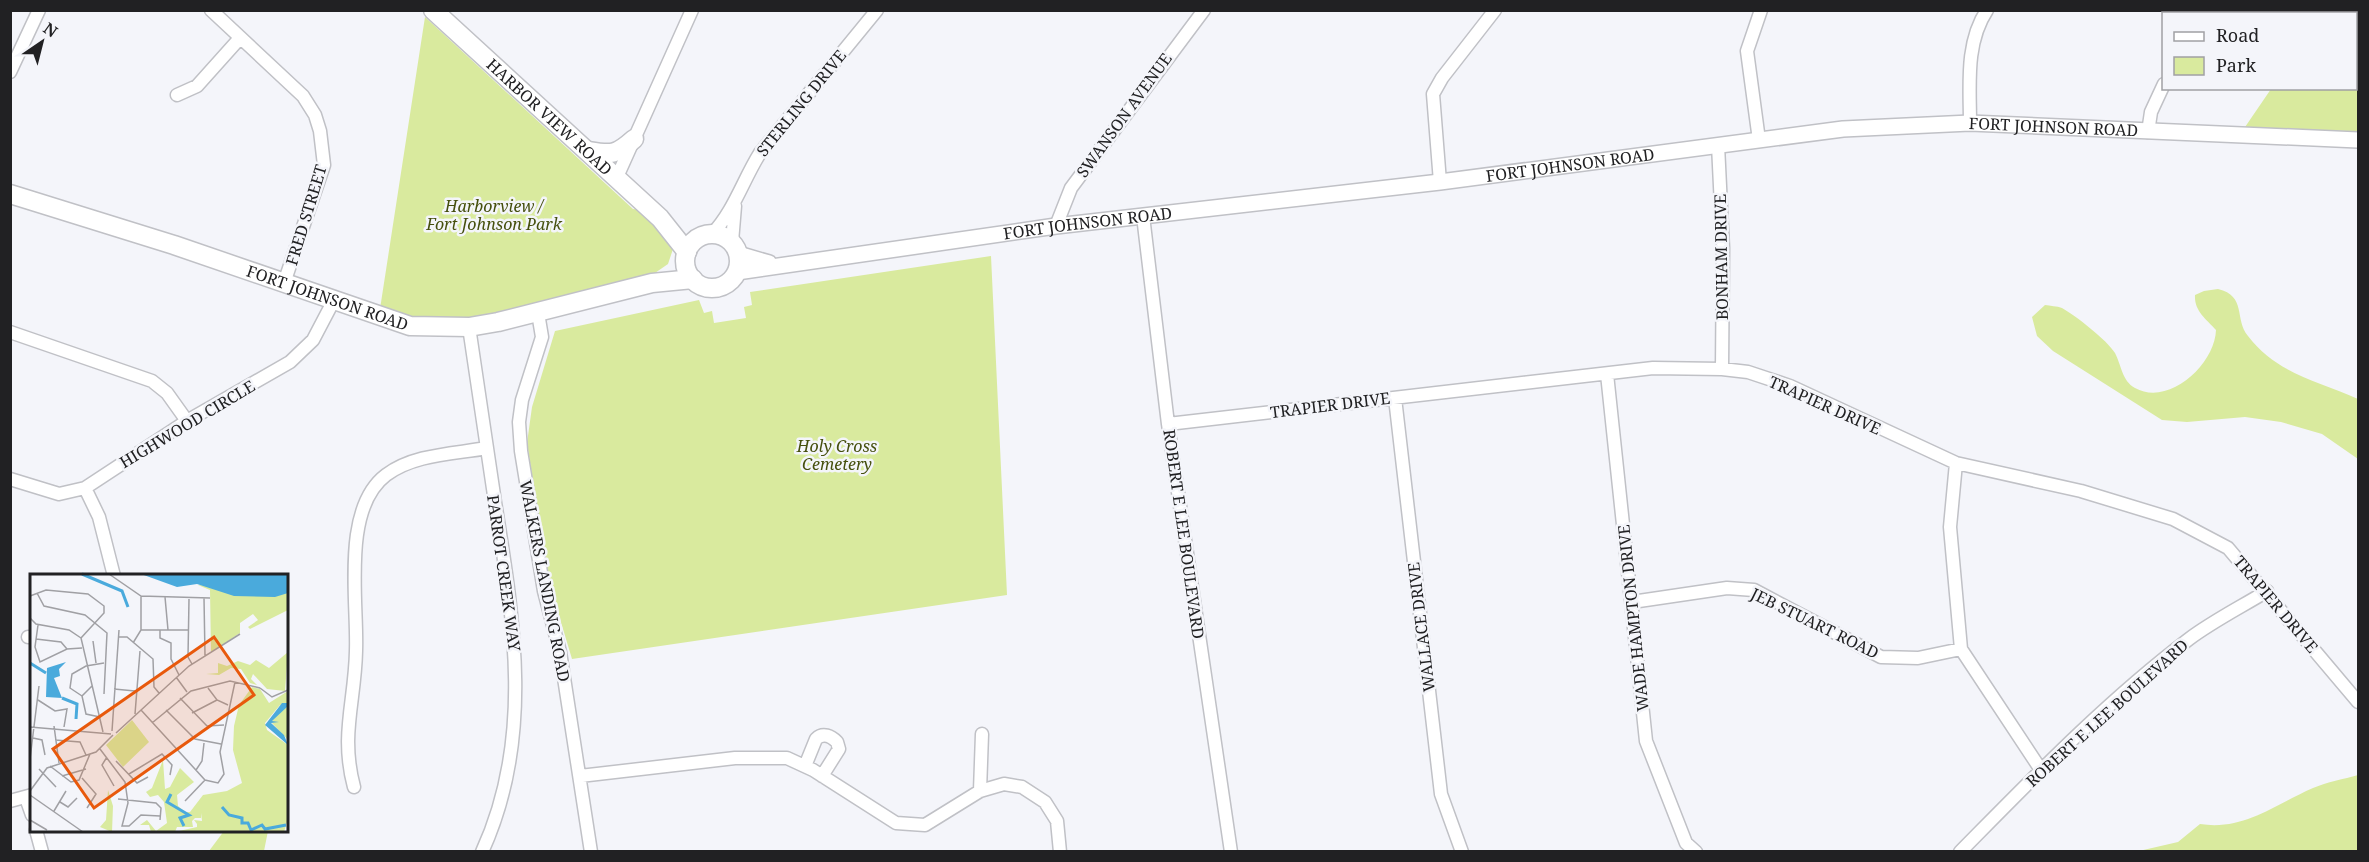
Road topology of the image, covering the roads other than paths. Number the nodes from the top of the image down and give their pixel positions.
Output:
1 (39, 10) edge
2 (212, 10) edge
3 (433, 10) edge
4 (877, 10) edge
5 (1204, 10) edge
6 (1495, 10) edge
7 (1761, 10) edge
8 (1987, 10) edge
9 (691, 11) edge
10 (240, 38) junction
11 (10, 72) edge
12 (2162, 86) edge
13 (177, 94) dead end
14 (1970, 123) junction
15 (2148, 132) junction
16 (634, 139) junction
17 (1759, 140) junction
18 (2358, 140) edge
19 (1718, 145) junction
20 (588, 151) junction
21 (617, 177) junction
22 (1440, 182) junction
23 (10, 194) edge
24 (736, 202) junction
25 (1143, 216) junction
26 (666, 223) junction
27 (1056, 226) junction
28 (707, 235) junction
29 (686, 255) junction
30 (736, 256) junction
31 (693, 279) junction
32 (284, 283) junction
33 (652, 283) junction
34 (334, 300) junction
35 (538, 313) junction
36 (469, 327) junction
37 (10, 332) edge
38 (1722, 369) junction
39 (1607, 374) junction
40 (1395, 398) junction
41 (187, 421) junction
42 (1168, 424) junction
43 (487, 448) junction
44 (1956, 463) junction
45 (10, 479) edge
46 (85, 488) junction
47 (113, 574) edge
48 (2267, 591) junction
49 (1632, 602) junction
50 (1961, 649) junction
51 (2358, 702) edge
52 (982, 734) dead end
53 (805, 766) junction
54 (2041, 770) junction
55 (580, 776) junction
56 (822, 776) junction
57 (354, 787) dead end
58 (980, 791) junction
59 (29, 796) edge
60 (10, 801) edge
61 (36, 832) edge
62 (42, 852) edge
63 (482, 852) edge
64 (591, 852) edge
65 (1060, 852) edge
66 (1230, 852) edge
67 (1462, 852) edge
68 (1696, 852) edge
69 (1960, 852) edge

1 - 11 street
2 - 10 street, FRED STREET
3 - 20 main road, HARBOR VIEW ROAD
4 - 24 street, STERLING DRIVE
5 - 27 street, SWANSON AVENUE
6 - 22 street
7 - 17 street
8 - 14 street
9 - 16 street
10 - 13 street
10 - 32 street, FRED STREET
12 - 15 street
14 - 15 street, FORT JOHNSON ROAD
14 - 17 street, FORT JOHNSON ROAD
15 - 18 street, FORT JOHNSON ROAD
16 - 20 main road
16 - 21 street
17 - 19 street, FORT JOHNSON ROAD
19 - 22 street, FORT JOHNSON ROAD
19 - 38 street, BONHAM DRIVE
20 - 21 main road, HARBOR VIEW ROAD
21 - 26 main road, HARBOR VIEW ROAD
22 - 25 street, FORT JOHNSON ROAD
23 - 32 main road, FORT JOHNSON ROAD
24 - 28 street, STERLING DRIVE
24 - 30 street, STERLING DRIVE
25 - 27 street, FORT JOHNSON ROAD
25 - 42 street, ROBERT E LEE BOULEVARD
26 - 28 main road, HARBOR VIEW ROAD
26 - 29 main road, HARBOR VIEW ROAD
27 - 30 street, FORT JOHNSON ROAD
28 - 29 main road
28 - 30 main road
29 - 31 main road
29 - 33 main road, FORT JOHNSON ROAD
30 - 31 main road
31 - 33 main road, FORT JOHNSON ROAD
32 - 34 main road, FORT JOHNSON ROAD
33 - 35 main road, FORT JOHNSON ROAD
34 - 36 main road, FORT JOHNSON ROAD
34 - 41 street, HIGHWOOD CIRCLE
35 - 36 main road, FORT JOHNSON ROAD
35 - 55 street, WALKERS LANDING ROAD
36 - 43 street, PARROT CREEK WAY
37 - 41 street
38 - 39 street, TRAPIER DRIVE
38 - 44 street, TRAPIER DRIVE
39 - 40 street, TRAPIER DRIVE
39 - 49 street, WADE HAMPTON DRIVE
40 - 42 street, TRAPIER DRIVE
40 - 67 street, WALLACE DRIVE
41 - 46 street, HIGHWOOD CIRCLE
42 - 66 street, ROBERT E LEE BOULEVARD
43 - 57 street
43 - 63 street, PARROT CREEK WAY
44 - 48 street, TRAPIER DRIVE
44 - 50 street
45 - 46 street, HIGHWOOD CIRCLE
46 - 47 street
48 - 51 street, TRAPIER DRIVE
48 - 54 street, ROBERT E LEE BOULEVARD
49 - 50 street, JEB STUART ROAD
49 - 68 street, WADE HAMPTON DRIVE
50 - 54 street
52 - 58 street
53 - 55 street
53 - 56 street
53 - 56 street
54 - 69 street, ROBERT E LEE BOULEVARD
55 - 64 street, WALKERS LANDING ROAD
56 - 58 street
58 - 65 street
59 - 60 street
61 - 62 street

